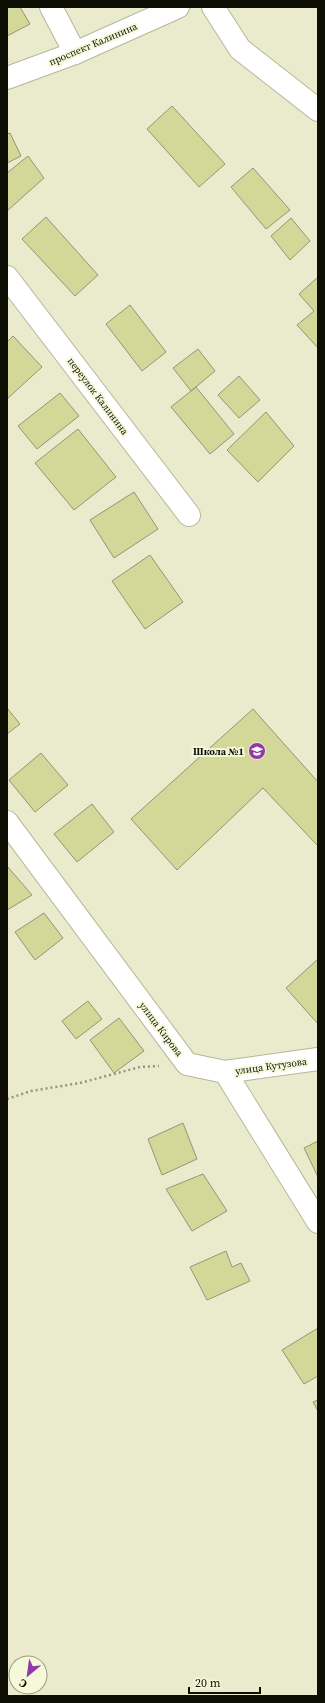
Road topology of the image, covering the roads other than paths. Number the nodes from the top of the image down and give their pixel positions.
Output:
1 (51, 7) edge
2 (178, 7) edge
3 (213, 7) edge
4 (75, 53) junction
5 (7, 78) edge
6 (318, 110) edge
7 (7, 277) edge
8 (189, 515) dead end
9 (7, 822) edge
10 (318, 1059) edge
11 (225, 1072) junction
12 (318, 1222) edge

1 - 4 street
2 - 4 street, проспект Калинина
3 - 6 street
4 - 5 street, проспект Калинина
7 - 8 street, переулок Калинина
9 - 11 street, улица Кирова
10 - 11 street, улица Кутузова
11 - 12 street

